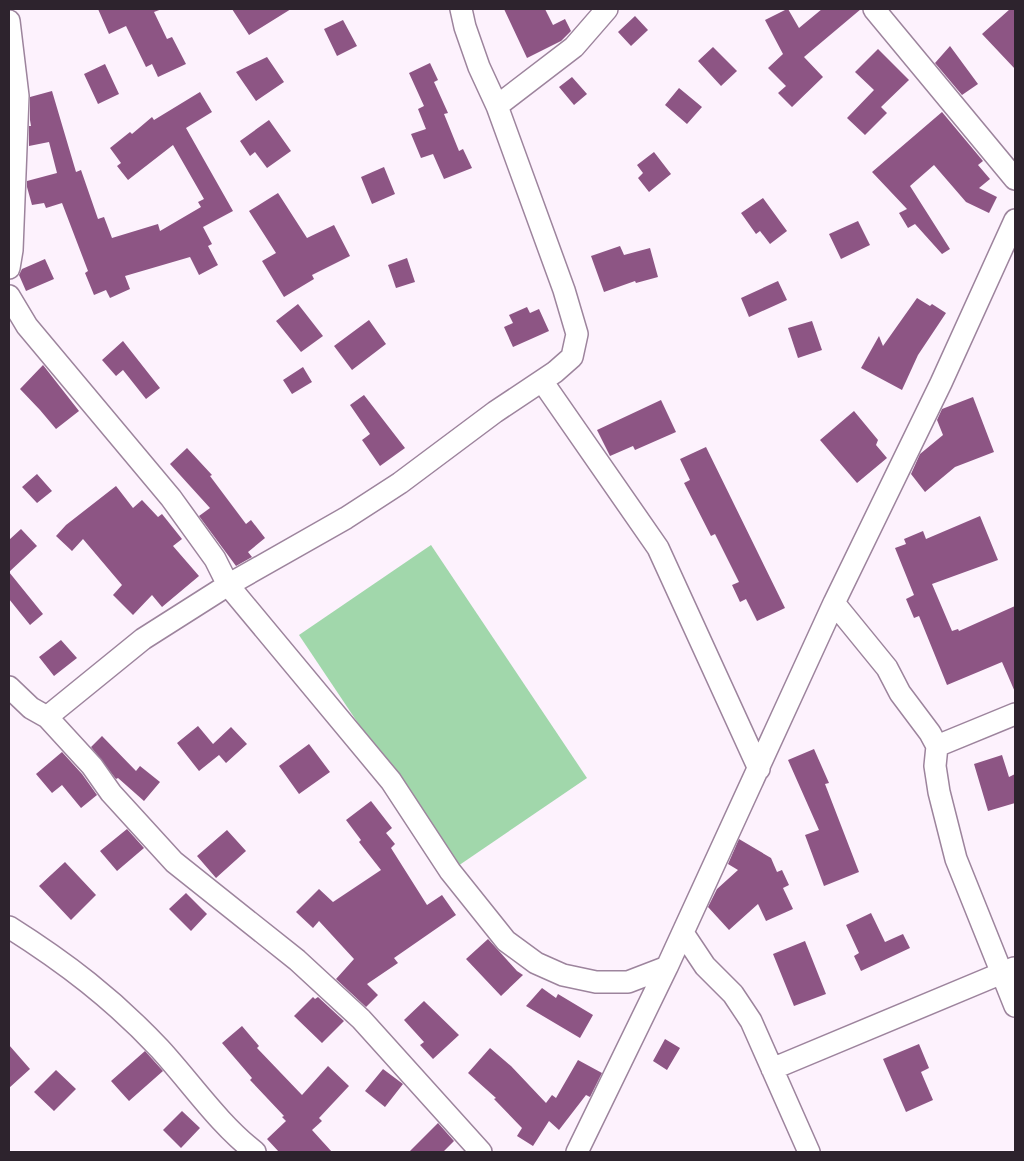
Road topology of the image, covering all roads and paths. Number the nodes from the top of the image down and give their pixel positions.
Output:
1 (461, 9) edge
2 (607, 9) edge
3 (874, 9) edge
4 (9, 21) edge
5 (497, 106) junction
6 (1015, 179) edge
7 (1015, 220) edge
8 (9, 268) edge
9 (9, 296) edge
10 (542, 380) junction
11 (228, 585) junction
12 (834, 603) junction
13 (9, 687) edge
14 (1015, 714) edge
15 (47, 717) junction
16 (937, 746) junction
17 (758, 769) junction
18 (9, 927) edge
19 (683, 933) junction
20 (667, 967) junction
21 (1009, 970) edge
22 (1015, 1006) edge
23 (772, 1069) junction
24 (255, 1152) edge
25 (481, 1152) edge
26 (578, 1152) edge
27 (809, 1152) edge

1 - 5 street
2 - 5 street
3 - 6 street
4 - 8 street
5 - 10 street
7 - 12 street
9 - 11 street
10 - 11 street
10 - 17 street
11 - 15 street
11 - 20 street
12 - 16 street
12 - 17 street
13 - 15 street
14 - 16 street
15 - 25 street
16 - 21 street
17 - 19 street
18 - 24 street
19 - 20 street
19 - 23 street
20 - 26 street
21 - 22 street
21 - 23 street
23 - 27 street

